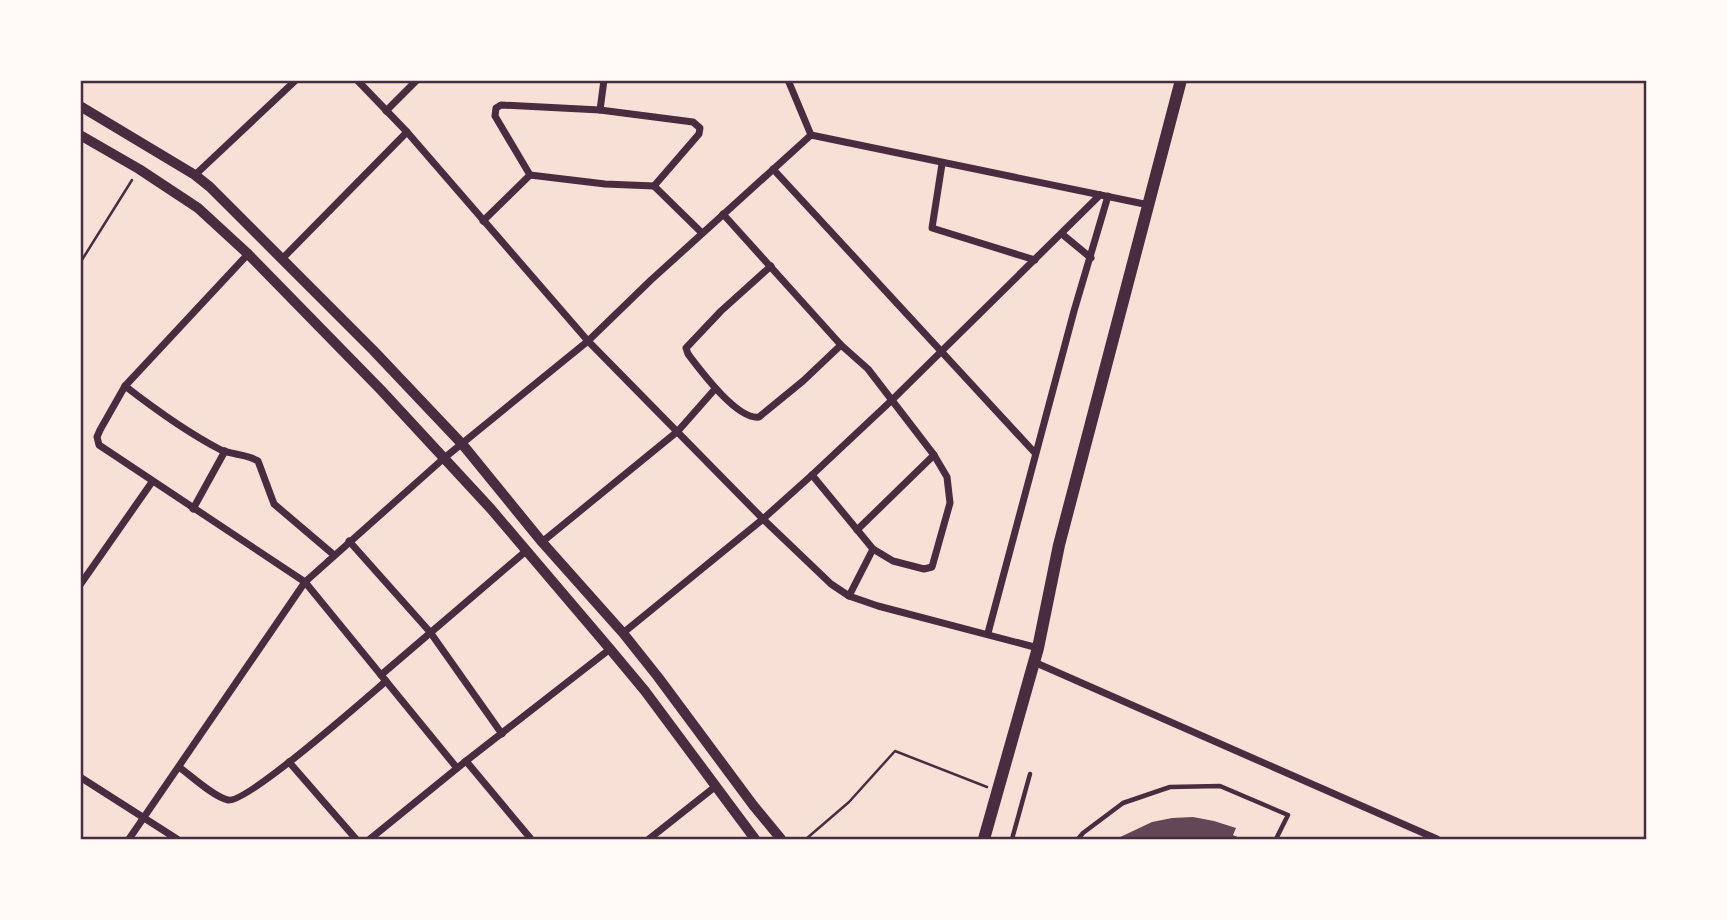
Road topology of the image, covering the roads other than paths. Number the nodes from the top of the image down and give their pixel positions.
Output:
1 (296, 80) edge
2 (357, 80) edge
3 (417, 80) edge
4 (604, 80) edge
5 (788, 80) edge
6 (1181, 80) edge
7 (80, 106) edge
8 (600, 110) junction
9 (386, 111) junction
10 (407, 132) junction
11 (80, 135) edge
12 (811, 135) junction
13 (942, 164) junction
14 (773, 169) junction
15 (195, 175) junction
16 (530, 175) junction
17 (654, 186) junction
18 (1104, 195) junction
19 (1149, 205) junction
20 (723, 214) junction
21 (483, 221) junction
22 (702, 233) junction
23 (1062, 234) junction
24 (248, 254) junction
25 (283, 258) junction
26 (1091, 258) junction
27 (1035, 260) junction
28 (771, 267) junction
29 (588, 341) junction
30 (841, 345) junction
31 (941, 351) junction
32 (125, 386) junction
33 (715, 389) junction
34 (892, 400) junction
35 (678, 431) junction
36 (463, 445) junction
37 (225, 452) junction
38 (1035, 453) junction
39 (934, 455) junction
40 (443, 459) junction
41 (812, 475) junction
42 (152, 482) junction
43 (193, 509) junction
44 (763, 519) junction
45 (857, 530) junction
46 (349, 541) junction
47 (542, 542) junction
48 (873, 550) junction
49 (526, 551) junction
50 (334, 555) junction
51 (305, 582) junction
52 (80, 585) edge
53 (849, 596) junction
54 (430, 632) junction
55 (622, 633) junction
56 (988, 633) junction
57 (1038, 648) junction
58 (610, 649) junction
59 (1034, 662) junction
60 (384, 678) junction
61 (502, 734) junction
62 (466, 761) junction
63 (289, 762) junction
64 (179, 767) junction
65 (457, 768) junction
66 (1030, 774) dead end
67 (80, 777) edge
68 (716, 786) junction
69 (144, 817) junction
70 (129, 839) edge
71 (177, 839) edge
72 (356, 839) edge
73 (370, 839) edge
74 (531, 839) edge
75 (649, 839) edge
76 (755, 839) edge
77 (781, 839) edge
78 (984, 839) edge
79 (1012, 839) edge
80 (1078, 839) edge
81 (1276, 839) edge
82 (1437, 839) edge

1 - 15 street
2 - 9 street
3 - 9 street
4 - 8 street
5 - 12 street
6 - 19 main road
7 - 15 street
8 - 16 street
8 - 17 street
9 - 10 street
10 - 21 street
10 - 25 street
11 - 24 street
12 - 13 street
12 - 14 street
13 - 18 street
13 - 27 street
14 - 20 street
14 - 31 street
15 - 25 street
16 - 17 street
16 - 21 street
17 - 22 street
18 - 19 street
18 - 23 street
18 - 26 street
19 - 57 main road
20 - 22 street
20 - 28 street
21 - 29 street
22 - 29 street
23 - 26 street
23 - 27 street
24 - 32 street
24 - 40 street
25 - 36 street
26 - 38 street
27 - 31 street
28 - 30 street
28 - 33 street
29 - 35 street
29 - 36 street
30 - 33 street
30 - 34 street
31 - 34 street
31 - 38 street
32 - 37 street
32 - 42 street
33 - 35 street
34 - 39 street
34 - 41 street
35 - 44 street
35 - 47 street
36 - 40 street
36 - 47 street
37 - 43 street
37 - 50 street
38 - 56 street
39 - 45 street
39 - 48 street
40 - 46 street
40 - 49 street
41 - 44 street
41 - 45 street
42 - 43 street
42 - 52 street
43 - 51 street
44 - 53 street
44 - 55 street
45 - 48 street
46 - 50 street
46 - 54 street
47 - 55 street
48 - 53 street
49 - 54 street
49 - 58 street
50 - 51 street
51 - 60 street
51 - 64 street
53 - 56 street
54 - 60 street
54 - 61 street
55 - 77 street
56 - 57 street
57 - 59 main road
58 - 61 street
58 - 68 street
59 - 78 main road
59 - 82 street
60 - 63 street
60 - 65 street
61 - 62 street
62 - 65 street
62 - 74 street
63 - 64 street
63 - 72 street
64 - 69 street
65 - 73 street
66 - 79 lane
67 - 69 street
68 - 75 street
68 - 76 street
69 - 70 street
69 - 71 street
80 - 81 lane

